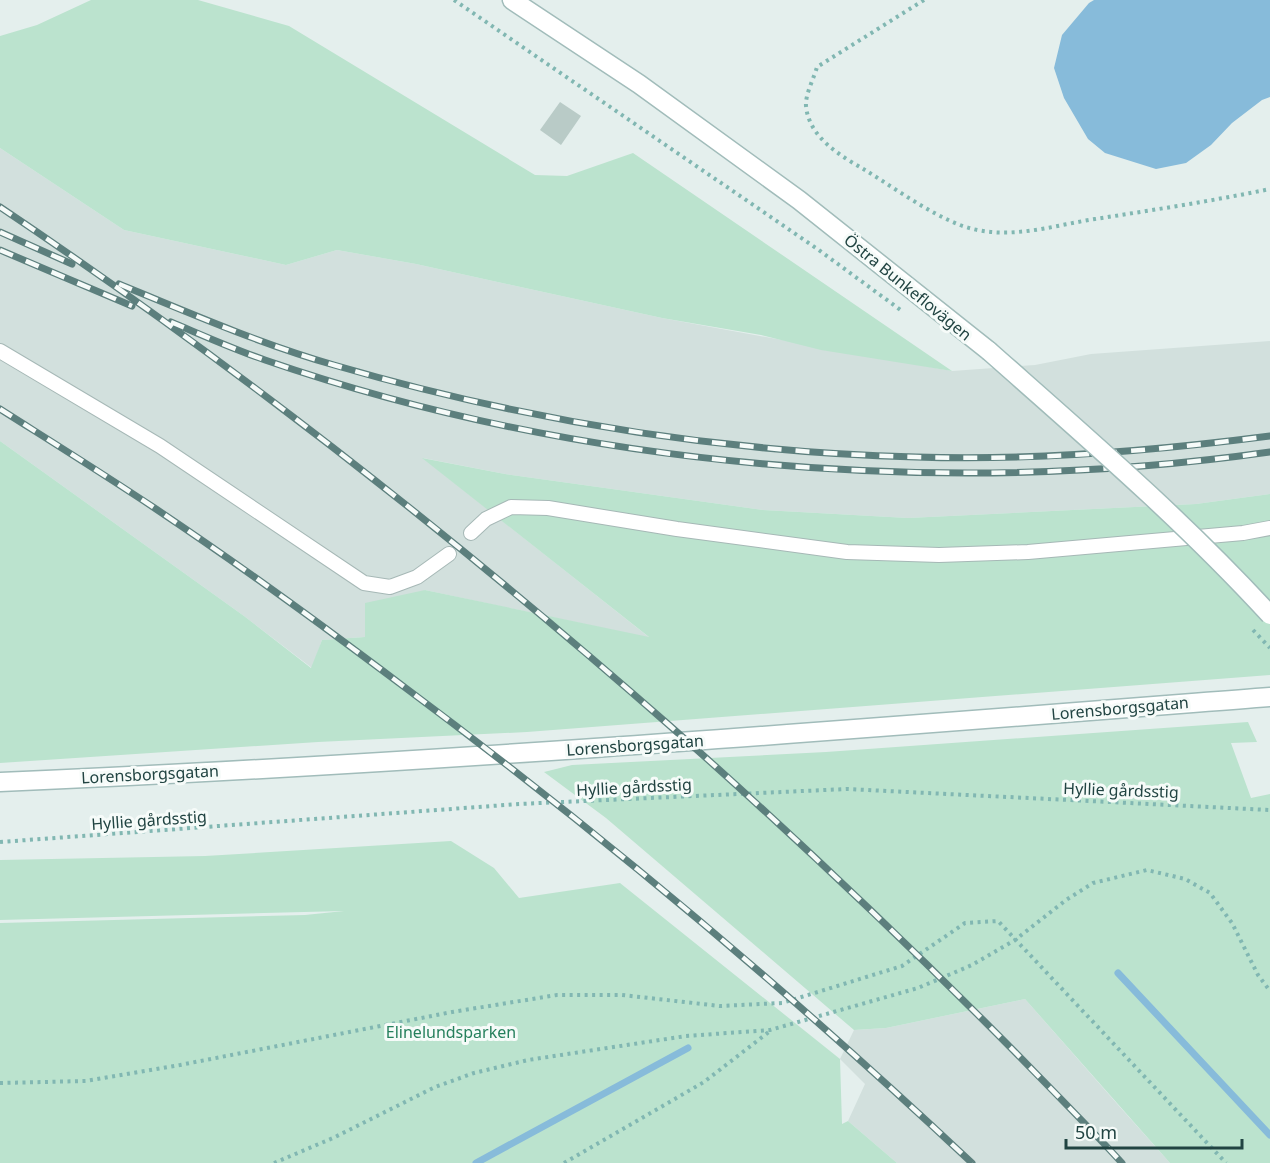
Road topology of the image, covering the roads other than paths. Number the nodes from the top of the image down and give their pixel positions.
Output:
1 (512, 0) edge
2 (0, 351) edge
3 (1270, 528) edge
4 (471, 533) dead end
5 (448, 554) dead end
6 (1270, 615) edge
7 (1270, 697) edge
8 (0, 782) edge

1 - 6 main road, Östra Bunkeflovägen, bridge
2 - 5 lane
3 - 4 lane
7 - 8 main road, Lorensborgsgatan

